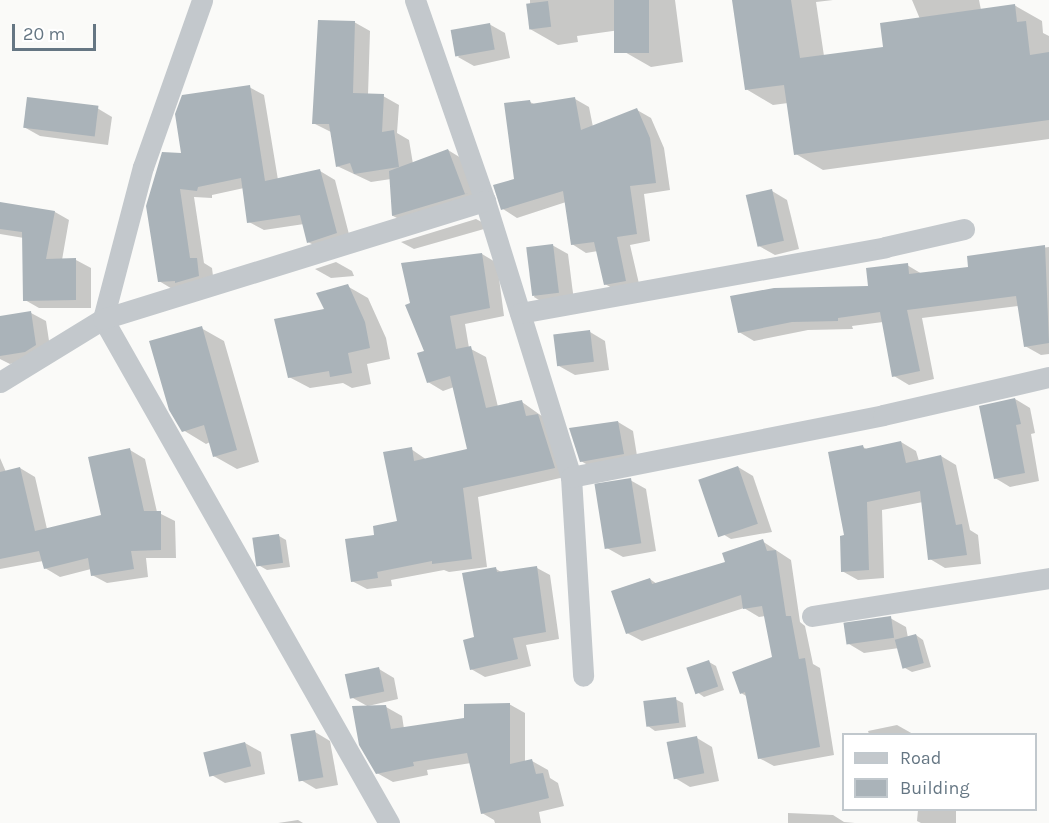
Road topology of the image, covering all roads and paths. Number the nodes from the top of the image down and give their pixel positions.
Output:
1 (202, 0) edge
2 (415, 0) edge
3 (485, 201) junction
4 (964, 229) dead end
5 (520, 313) junction
6 (103, 319) junction
7 (1049, 377) edge
8 (0, 382) edge
9 (571, 477) junction
10 (1049, 578) edge
11 (812, 616) dead end
12 (583, 676) dead end
13 (389, 823) edge

1 - 6 street
2 - 3 street
3 - 5 street
3 - 6 street
4 - 5 street
5 - 9 street
6 - 8 street
6 - 13 street
7 - 9 street
9 - 12 street
10 - 11 street

